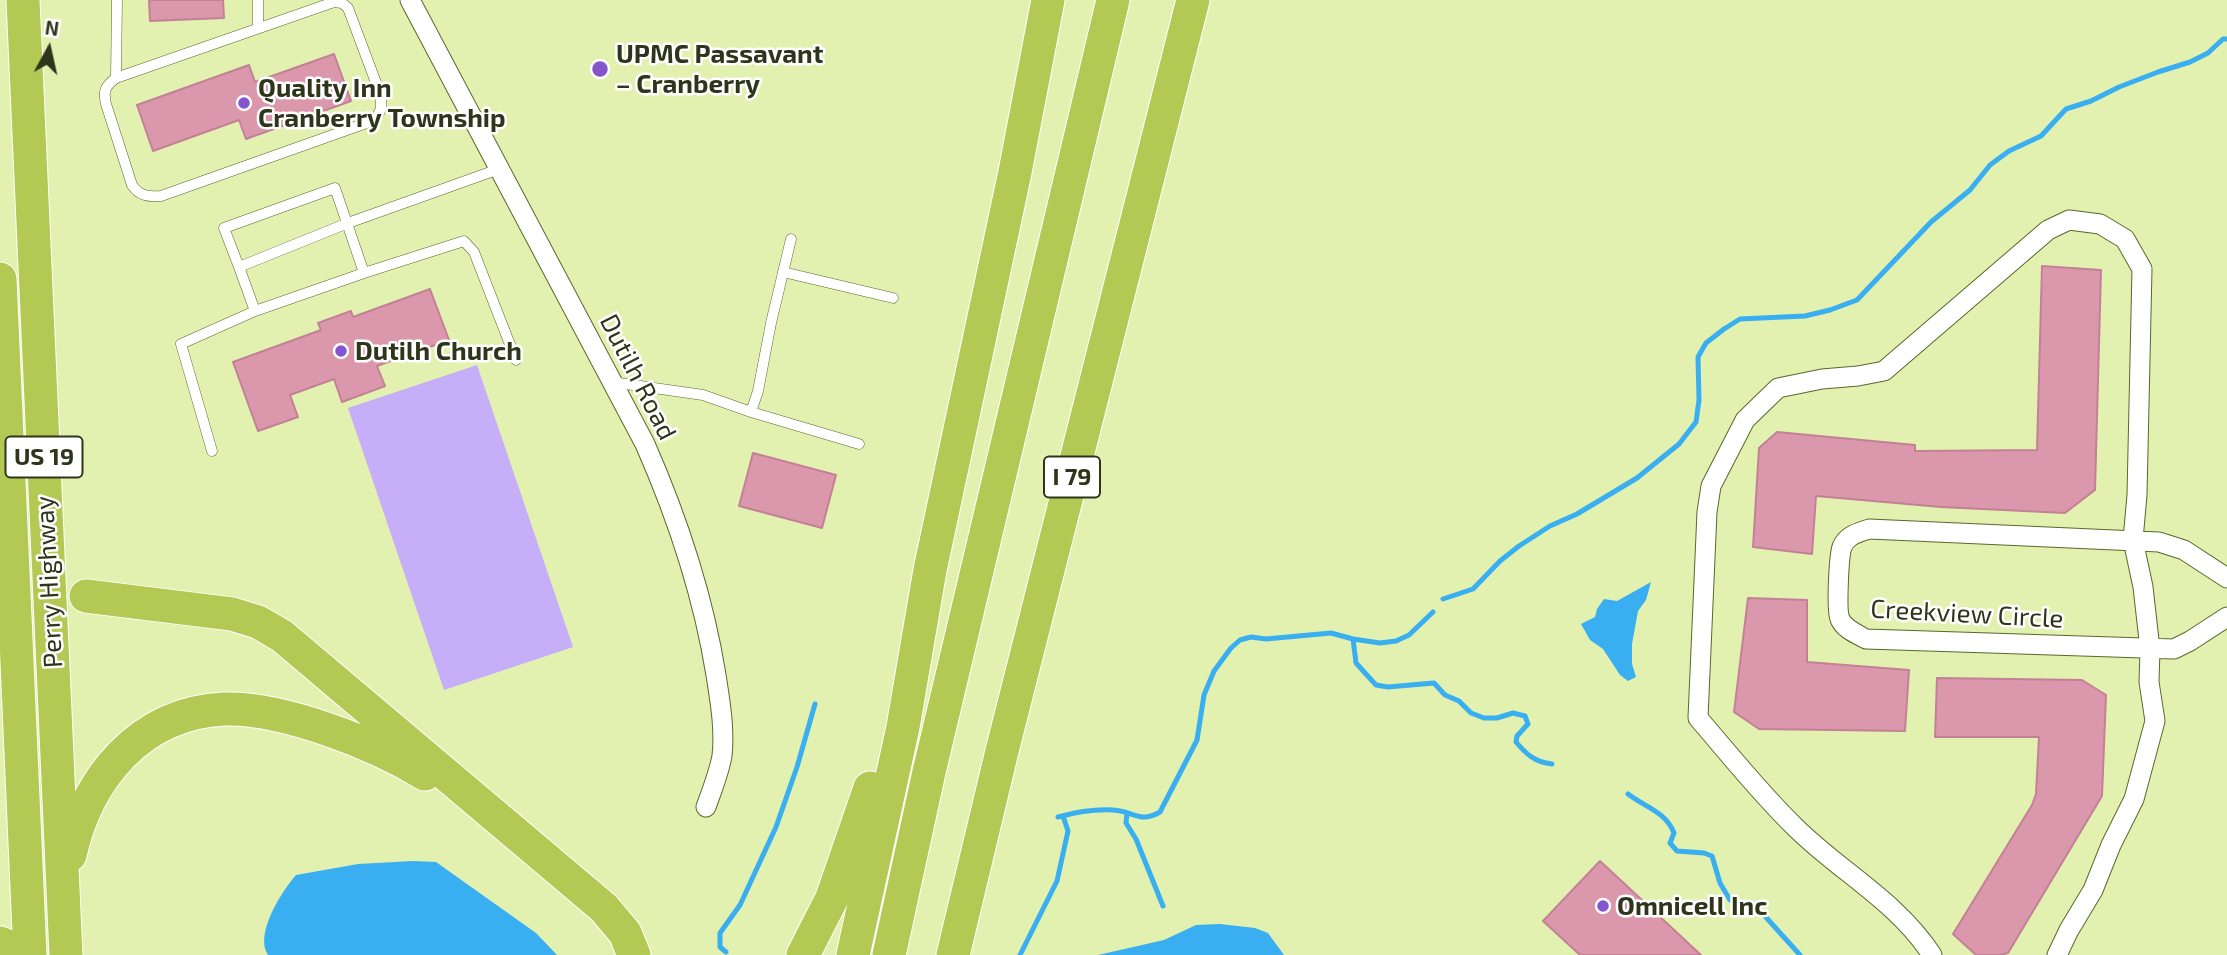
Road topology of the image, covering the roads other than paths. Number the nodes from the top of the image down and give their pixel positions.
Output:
1 (23, 0) edge
2 (117, 0) edge
3 (258, 0) edge
4 (410, 0) edge
5 (1048, 0) edge
6 (1113, 0) edge
7 (1193, 0) edge
8 (258, 28) junction
9 (116, 78) junction
10 (499, 169) junction
11 (348, 223) junction
12 (791, 239) dead end
13 (239, 267) junction
14 (783, 272) junction
15 (364, 273) junction
16 (0, 279) edge
17 (892, 298) dead end
18 (255, 311) junction
19 (516, 360) dead end
20 (612, 382) junction
21 (751, 412) junction
22 (859, 444) dead end
23 (212, 451) dead end
24 (2133, 540) junction
25 (930, 570) junction
26 (2227, 578) edge
27 (86, 596) dead end
28 (2227, 617) edge
29 (2150, 649) junction
30 (706, 807) dead end
31 (510, 828) junction
32 (63, 886) junction
33 (0, 943) edge
34 (29, 955) edge
35 (66, 955) edge
36 (634, 955) edge
37 (803, 955) edge
38 (853, 955) edge
39 (889, 955) edge
40 (953, 955) edge
41 (1932, 955) edge
42 (2057, 955) edge

1 - 32 highway, Perry Highway / US 19
2 - 9 lane
3 - 8 lane
4 - 10 street, Dutilh Road
5 - 25 highway
6 - 39 highway, I 79
7 - 40 highway, I 79
8 - 9 lane
8 - 9 lane
10 - 11 lane
10 - 20 street, Dutilh Road
11 - 13 lane
11 - 13 lane
11 - 15 lane
12 - 14 lane
13 - 18 lane
14 - 17 lane
14 - 21 lane
15 - 18 lane
15 - 19 lane
16 - 34 highway, Perry Highway / US 19
18 - 23 lane
20 - 21 lane
20 - 30 street, Dutilh Road
21 - 22 lane
24 - 26 street, Creekview Circle
24 - 29 street
24 - 29 street, Creekview Circle
24 - 41 street
25 - 37 highway
25 - 38 highway
27 - 31 highway
28 - 29 street, Creekview Circle
29 - 42 street
31 - 32 highway
31 - 36 highway
32 - 35 highway, Perry Highway / US 19
33 - 34 highway

